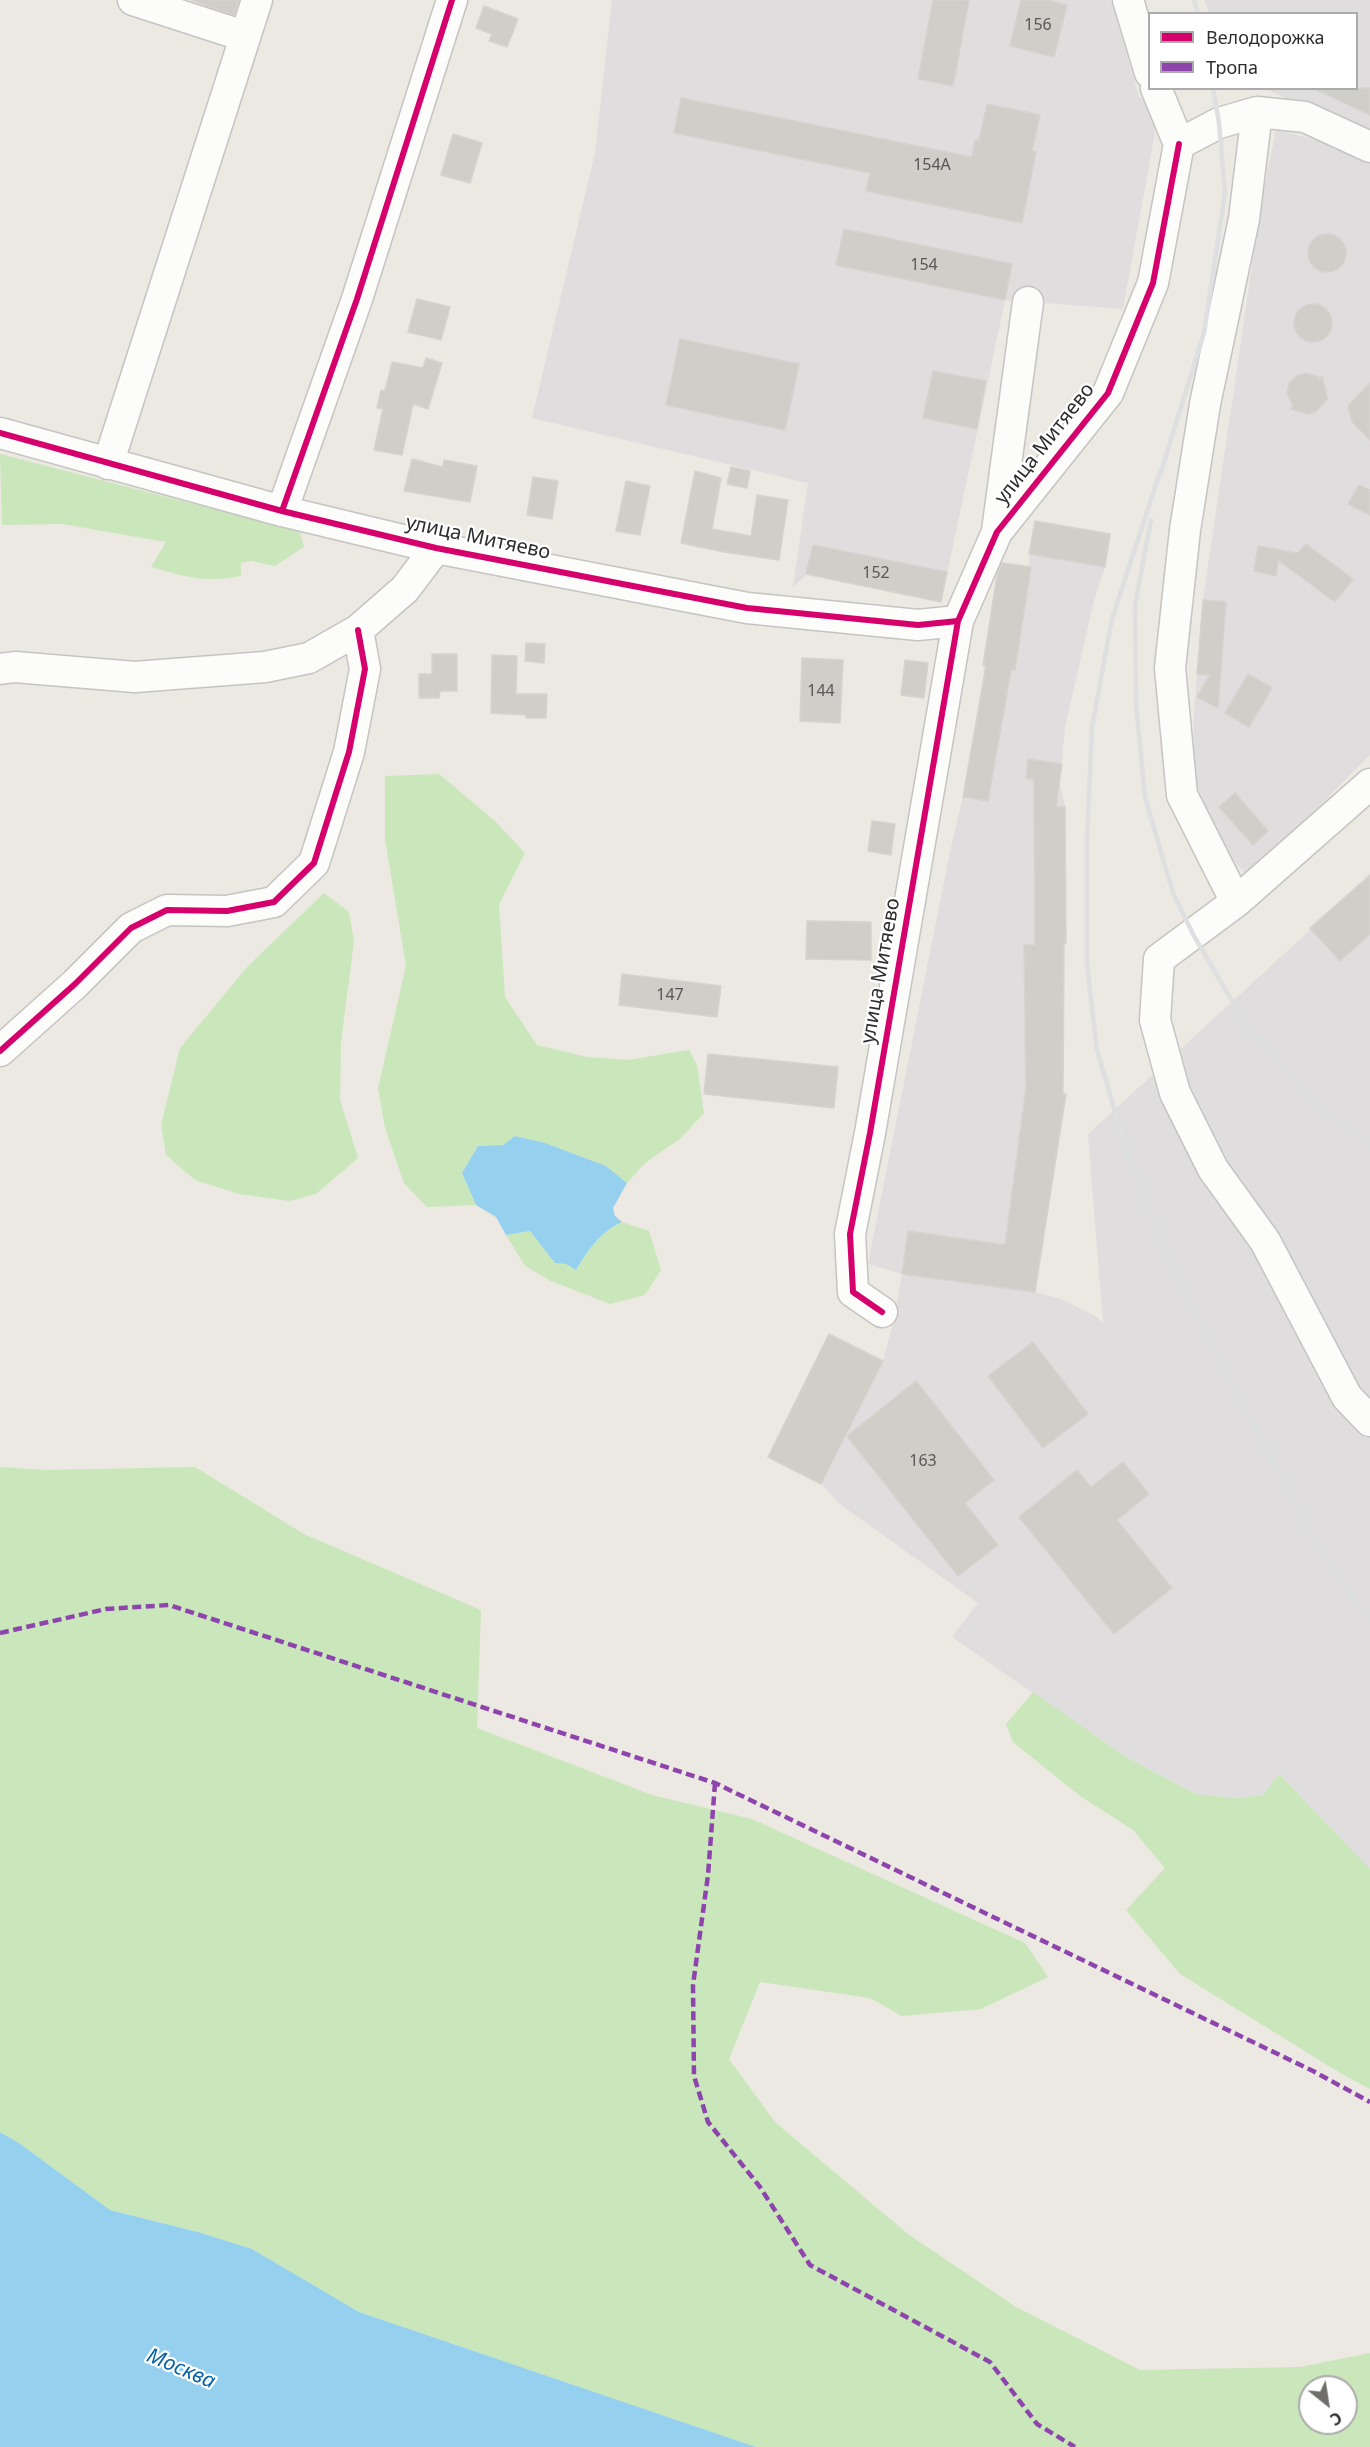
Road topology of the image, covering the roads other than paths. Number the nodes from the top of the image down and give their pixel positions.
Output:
1 (133, 0) edge
2 (257, 0) edge
3 (452, 0) edge
4 (1128, 0) edge
5 (244, 36) junction
6 (1148, 70) edge
7 (1157, 90) edge
8 (1257, 112) junction
9 (1179, 144) junction
10 (1370, 147) edge
11 (1028, 302) dead end
12 (0, 433) edge
13 (108, 464) junction
14 (282, 511) junction
15 (997, 532) junction
16 (436, 548) junction
17 (958, 621) junction
18 (358, 630) junction
19 (0, 669) edge
20 (1370, 784) edge
21 (1236, 902) junction
22 (0, 1051) edge
23 (882, 1312) dead end
24 (1370, 1421) edge

1 - 5 street
2 - 5 street
3 - 14 street
4 - 6 street
5 - 13 street
7 - 9 street
8 - 9 street
8 - 10 street
8 - 21 street
9 - 15 street, улица Митяево
11 - 15 street
12 - 13 street, улица Митяево
13 - 14 street, улица Митяево
14 - 16 street, улица Митяево
15 - 17 street, улица Митяево
16 - 17 street, улица Митяево
16 - 18 street
17 - 23 street, улица Митяево
18 - 19 street
18 - 22 street
20 - 21 street
21 - 24 street

